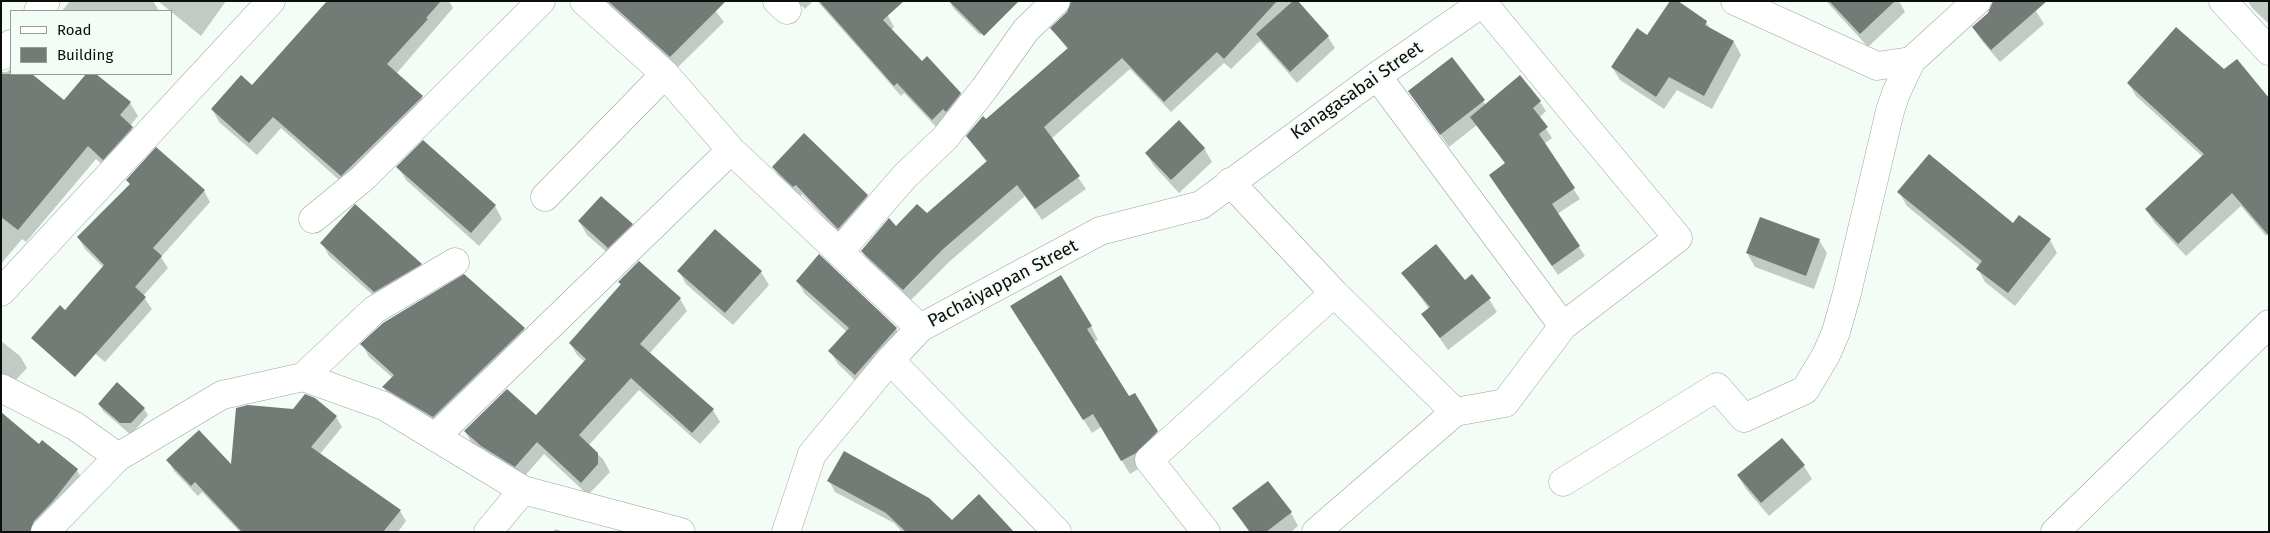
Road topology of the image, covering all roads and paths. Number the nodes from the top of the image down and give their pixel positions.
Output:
1 (272, 1) edge
2 (541, 1) edge
3 (584, 1) edge
4 (1056, 1) edge
5 (1735, 1) edge
6 (1977, 1) edge
7 (2223, 1) edge
8 (1484, 2) edge
9 (10, 45) edge
10 (2269, 51) edge
11 (1, 56) edge
12 (1911, 61) junction
13 (665, 74) junction
14 (1377, 76) junction
15 (731, 150) junction
16 (1230, 182) junction
17 (545, 197) dead end
18 (313, 219) dead end
19 (839, 252) junction
20 (455, 262) dead end
21 (1, 292) edge
22 (1334, 293) junction
23 (2269, 324) edge
24 (1563, 326) junction
25 (920, 328) junction
26 (890, 360) junction
27 (303, 377) junction
28 (1, 388) edge
29 (1455, 412) junction
30 (435, 437) junction
31 (118, 457) junction
32 (1563, 482) dead end
33 (523, 490) junction
34 (45, 532) edge
35 (488, 532) edge
36 (681, 532) edge
37 (786, 532) edge
38 (1057, 532) edge
39 (1206, 532) edge
40 (1316, 532) edge
41 (2055, 532) edge

1 - 21 street
2 - 18 street
3 - 13 street
4 - 19 street
5 - 12 street
6 - 12 street
7 - 10 street
8 - 14 street, Kanagasabai Street
8 - 24 street
9 - 11 street
12 - 32 street
13 - 15 street
13 - 17 street
14 - 16 street, Kanagasabai Street
14 - 24 street
15 - 19 street
15 - 30 street
16 - 22 street
16 - 25 street, Pachaiyappan Street
19 - 25 street
20 - 27 street
22 - 29 street
22 - 39 street
23 - 41 street
24 - 29 street
25 - 26 street, Pachaiyappan Street
26 - 37 street, Pachaiyappan Street
26 - 38 street
27 - 30 street
27 - 31 street
28 - 31 street
29 - 40 street
30 - 33 street
31 - 34 street
33 - 35 street
33 - 36 street

